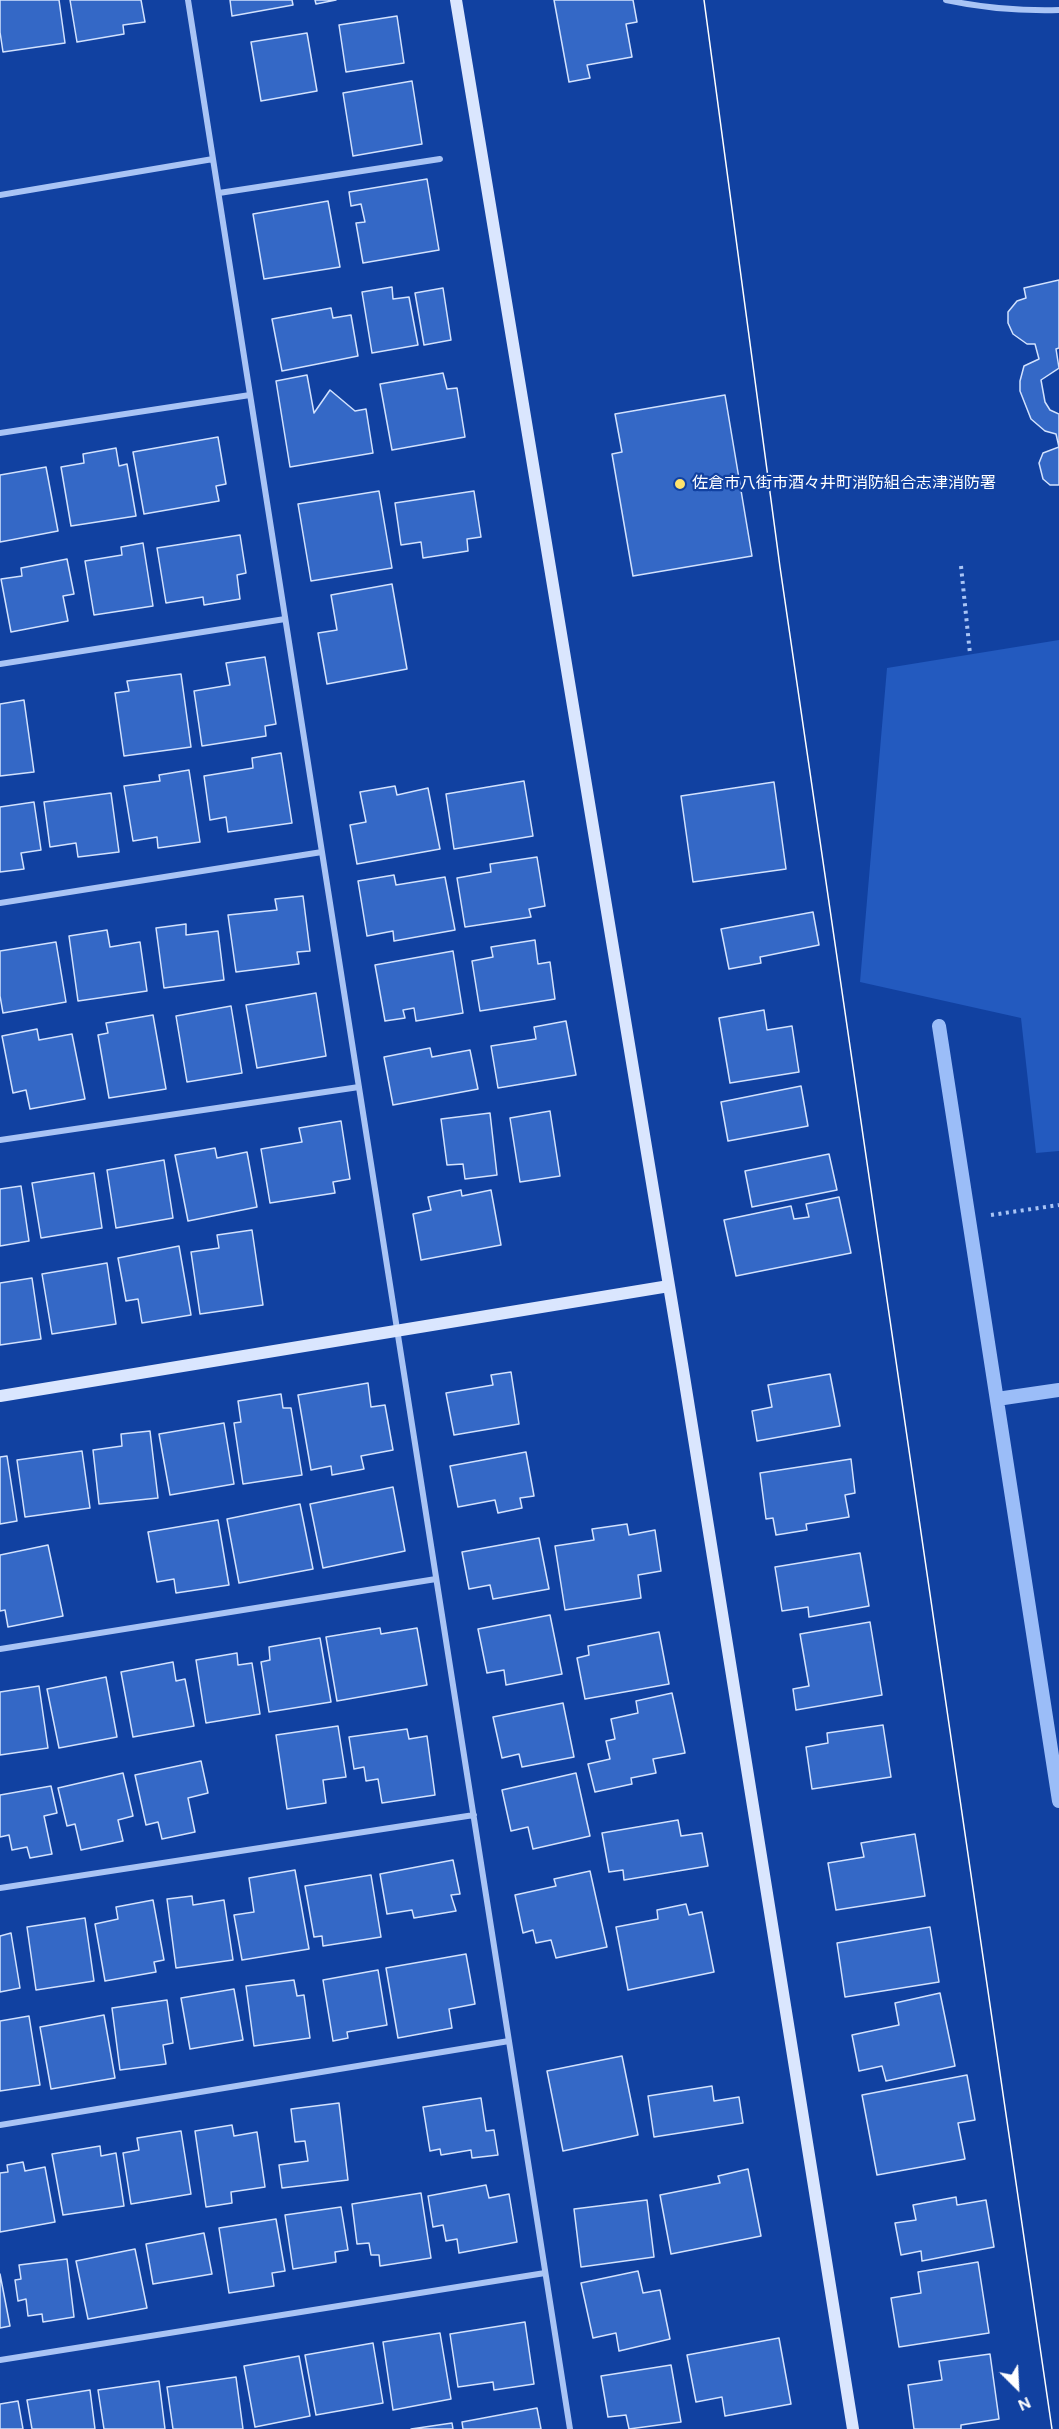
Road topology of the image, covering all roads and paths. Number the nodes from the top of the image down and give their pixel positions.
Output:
1 (188, 0) edge
2 (456, 0) edge
3 (946, 0) edge
4 (1059, 10) edge
5 (213, 159) junction
6 (440, 159) dead end
7 (219, 193) junction
8 (0, 195) edge
9 (250, 394) junction
10 (0, 433) edge
11 (961, 566) dead end
12 (285, 619) junction
13 (970, 654) dead end
14 (0, 664) edge
15 (322, 852) junction
16 (0, 903) edge
17 (359, 1087) junction
18 (0, 1140) edge
19 (1059, 1205) edge
20 (992, 1215) dead end
21 (669, 1286) junction
22 (397, 1330) junction
23 (0, 1396) edge
24 (436, 1579) junction
25 (0, 1648) edge
26 (474, 1815) junction
27 (0, 1888) edge
28 (509, 2041) junction
29 (0, 2125) edge
30 (545, 2273) junction
31 (0, 2360) edge
32 (570, 2429) edge
33 (853, 2429) edge

1 - 5 street
2 - 21 street
3 - 4 street
5 - 7 street
5 - 8 street
6 - 7 street
7 - 9 street
9 - 10 street
9 - 12 street
11 - 13 path
12 - 14 street
12 - 15 street
15 - 16 street
15 - 17 street
17 - 18 street
17 - 22 street
19 - 20 path
21 - 22 street
21 - 33 street
22 - 23 street
22 - 24 street
24 - 25 street
24 - 26 street
26 - 27 street
26 - 28 street
28 - 29 street
28 - 30 street
30 - 31 street
30 - 32 street

